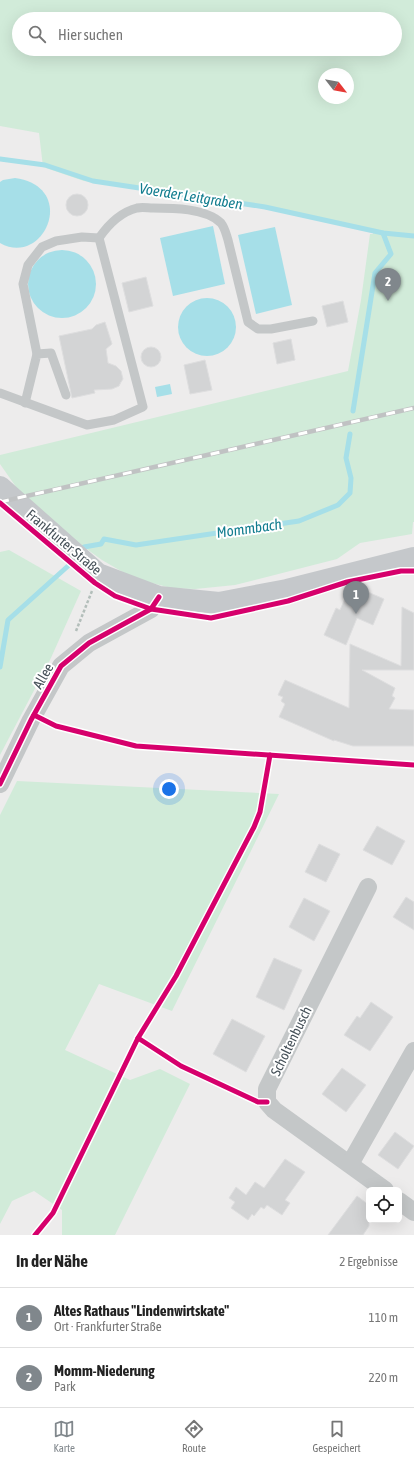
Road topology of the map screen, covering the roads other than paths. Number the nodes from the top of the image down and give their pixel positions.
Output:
1 (99, 238) junction
2 (313, 321) dead end
3 (37, 354) junction
4 (0, 393) edge
5 (66, 395) dead end
6 (25, 403) junction
7 (0, 488) edge
8 (414, 558) edge
9 (159, 597) junction
10 (0, 784) edge
11 (368, 887) dead end
12 (414, 1051) edge
13 (350, 1164) junction
14 (381, 1187) edge
15 (402, 1203) edge
16 (414, 1212) edge

1 - 2 lane
1 - 3 lane
1 - 6 lane
3 - 5 lane
3 - 6 lane
4 - 6 lane
7 - 9 main road, Frankfurter Straße
8 - 9 main road, Frankfurter Straße
9 - 10 street, Allee
11 - 13 street, Scholtenbusch
12 - 13 street
13 - 14 street, Scholtenbusch
15 - 16 street

